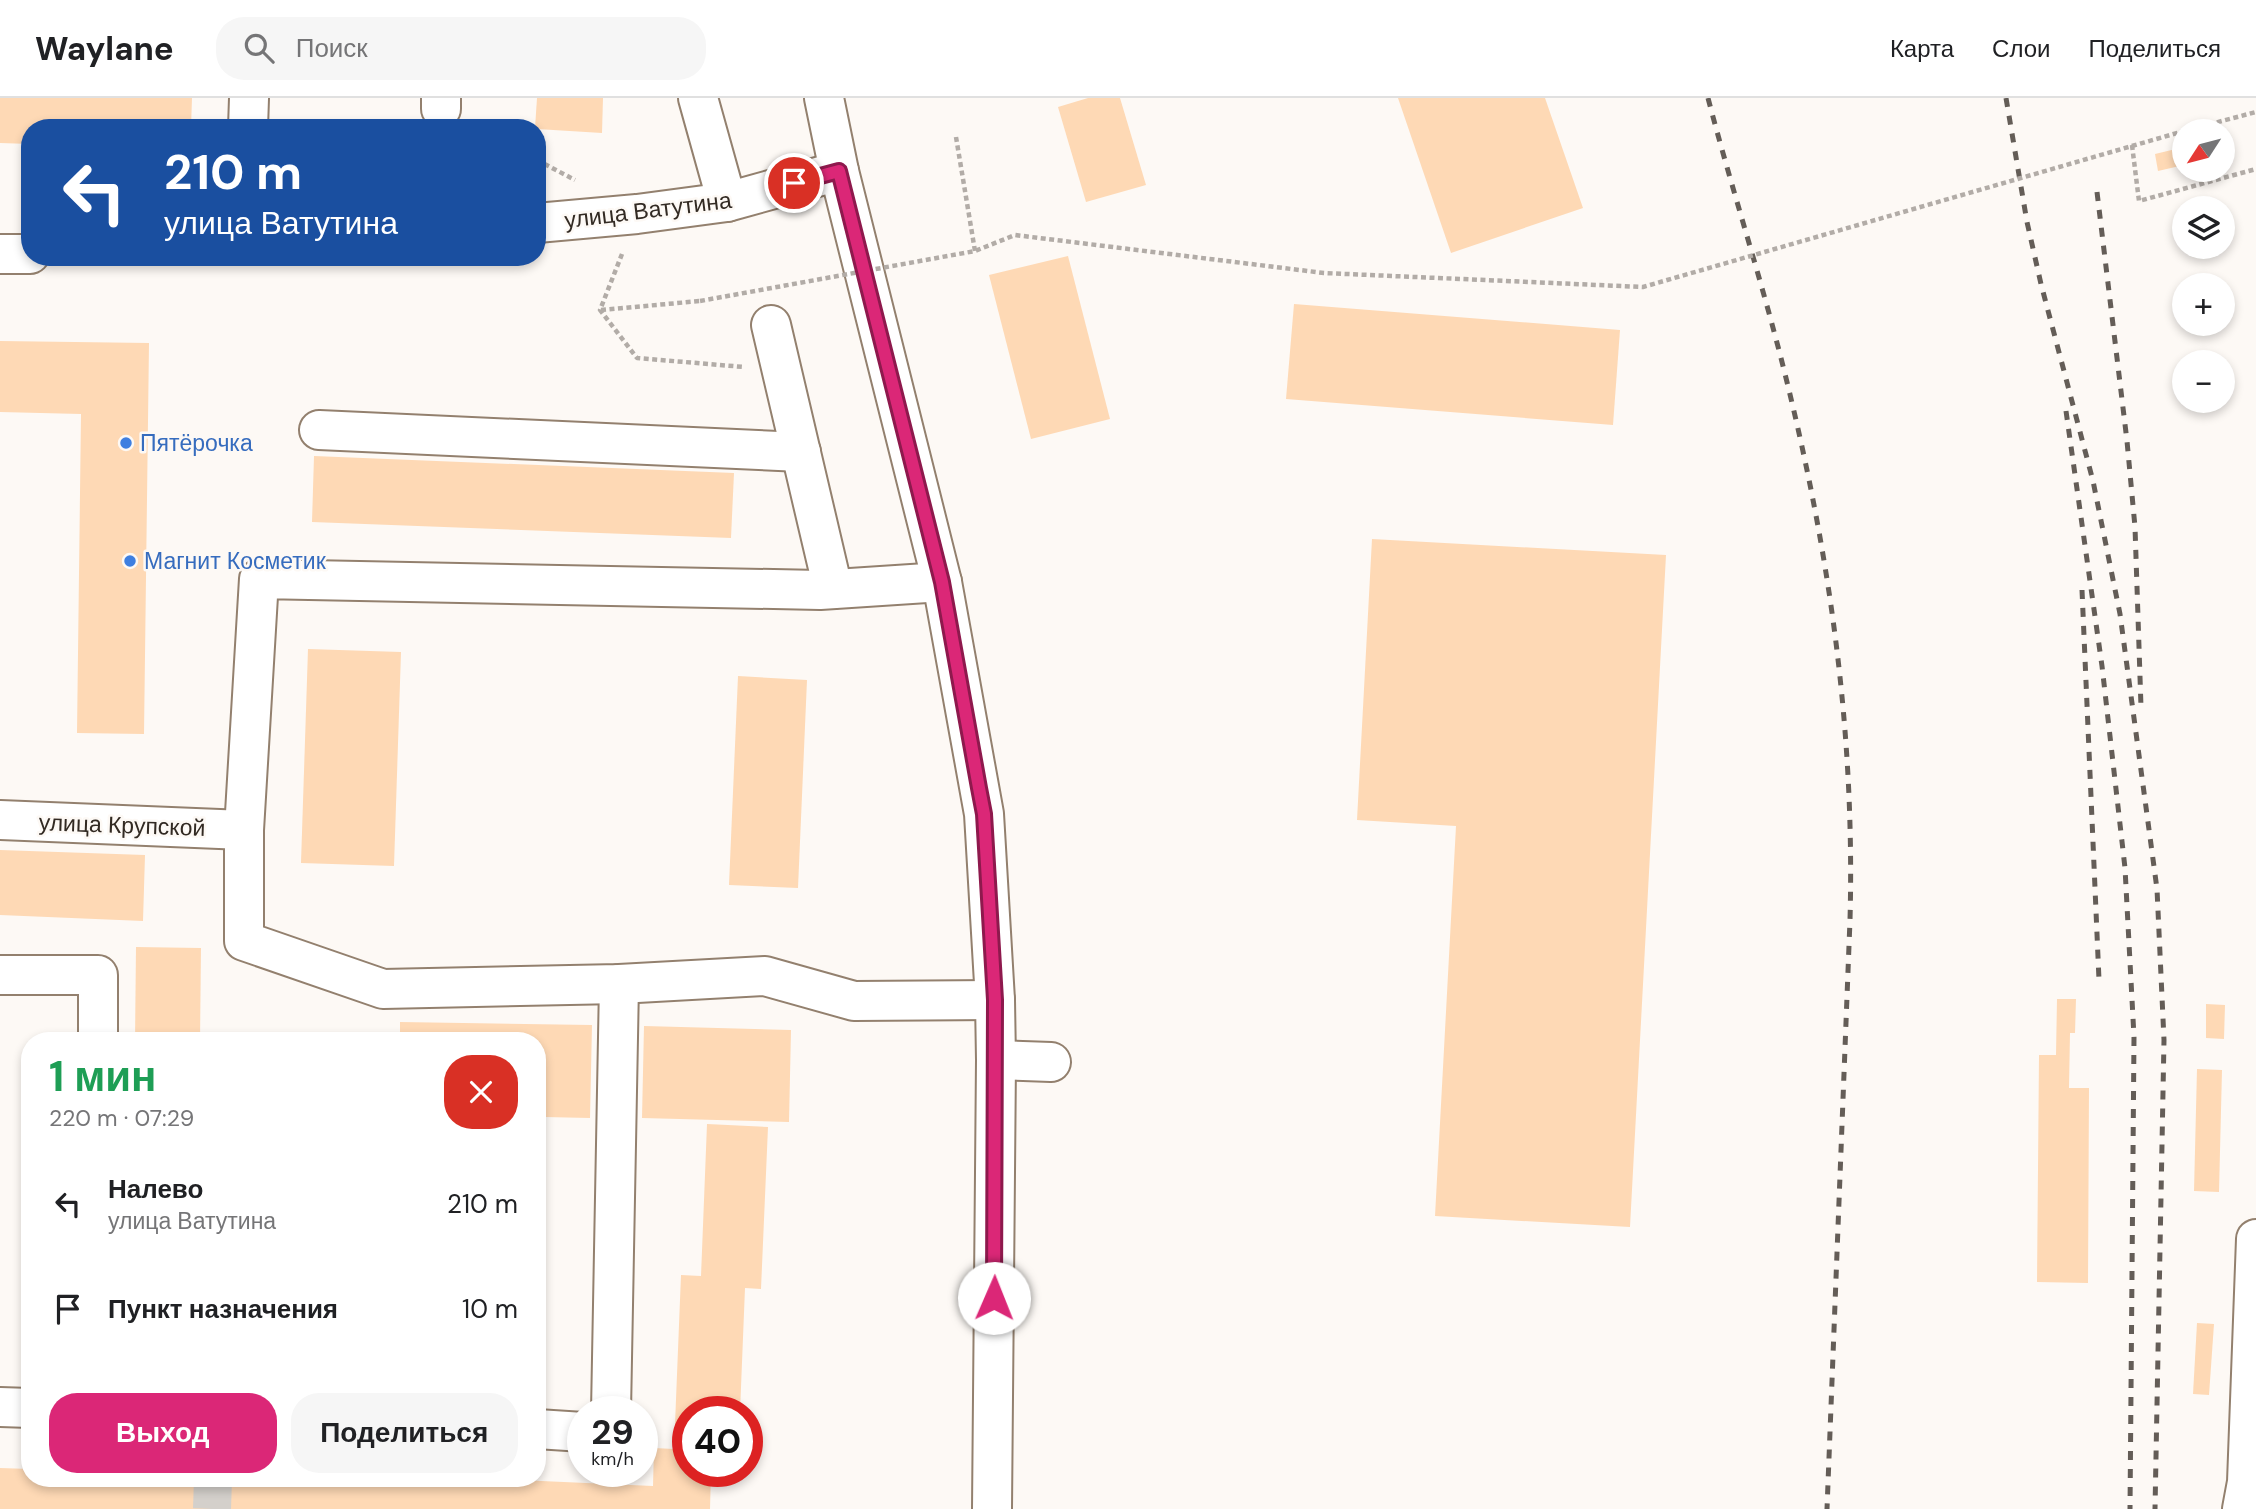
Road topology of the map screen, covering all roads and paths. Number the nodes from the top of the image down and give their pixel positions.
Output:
1 (249, 98) edge
2 (698, 98) edge
3 (824, 98) edge
4 (2256, 112) edge
5 (248, 119) edge
6 (956, 138) dead end
7 (2132, 145) junction
8 (2256, 169) edge
9 (839, 171) junction
10 (727, 202) junction
11 (637, 214) junction
12 (546, 222) edge
13 (975, 251) junction
14 (0, 254) edge
15 (21, 254) edge
16 (600, 310) junction
17 (771, 325) dead end
18 (746, 367) dead end
19 (319, 430) dead end
20 (801, 452) junction
21 (942, 582) junction
22 (833, 589) junction
23 (0, 820) edge
24 (244, 830) junction
25 (0, 975) edge
26 (619, 984) junction
27 (995, 1000) junction
28 (98, 1032) edge
29 (996, 1060) junction
30 (1051, 1062) dead end
31 (2256, 1239) edge
32 (611, 1396) edge
33 (0, 1407) edge
34 (21, 1408) edge
35 (546, 1430) edge
36 (567, 1431) edge
37 (992, 1509) edge
38 (2242, 1509) edge

1 - 5 street
2 - 10 street
3 - 9 street
4 - 7 path, bridge
6 - 13 path
7 - 8 path
7 - 13 path, bridge
9 - 10 street, улица Ватутина
9 - 21 street
10 - 11 street, улица Ватутина
11 - 12 street, улица Ватутина
11 - 16 path
13 - 16 path, bridge
14 - 15 street
16 - 18 path
17 - 20 street
19 - 20 street
20 - 22 street
21 - 22 street
21 - 27 street
22 - 24 street
23 - 24 street, улица Крупской
24 - 26 street
25 - 28 street
26 - 27 street
26 - 32 street
27 - 29 street
29 - 30 street
29 - 37 street
31 - 38 street
33 - 34 street
35 - 36 street

